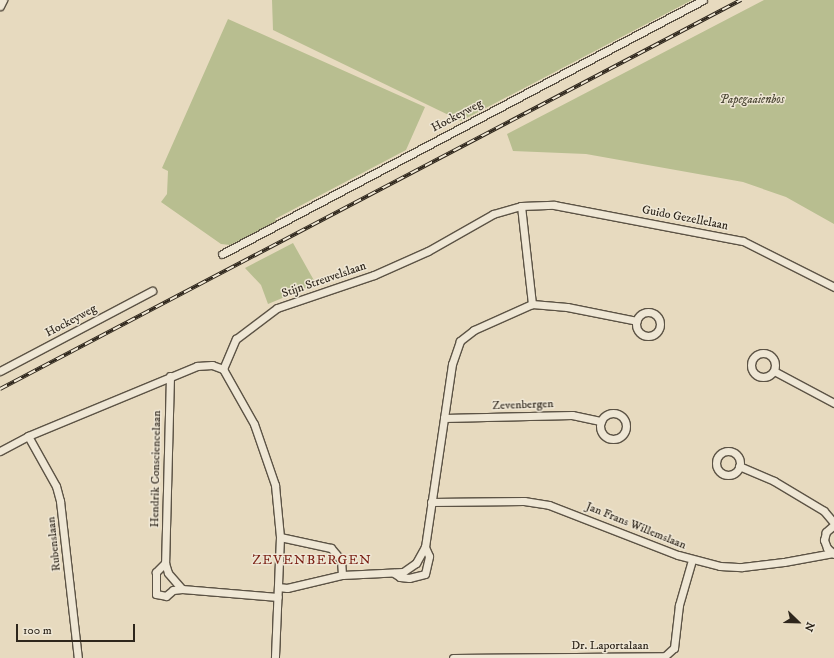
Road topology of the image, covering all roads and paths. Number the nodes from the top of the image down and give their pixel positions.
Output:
1 (3, 0) edge
2 (704, 0) edge
3 (0, 6) edge
4 (521, 206) junction
5 (222, 254) dead end
6 (834, 287) edge
7 (152, 290) dead end
8 (532, 304) junction
9 (637, 321) dead end
10 (223, 369) junction
11 (0, 371) edge
12 (774, 371) dead end
13 (170, 376) junction
14 (834, 403) edge
15 (444, 418) junction
16 (601, 421) dead end
17 (28, 436) junction
18 (0, 451) edge
19 (739, 466) dead end
20 (431, 502) junction
21 (834, 524) edge
22 (280, 537) junction
23 (424, 547) junction
24 (834, 554) edge
25 (692, 560) junction
26 (165, 563) junction
27 (394, 573) junction
28 (342, 575) junction
29 (278, 587) junction
30 (182, 589) junction
31 (278, 597) junction
32 (78, 658) edge
33 (275, 658) edge
34 (453, 658) edge

1 - 3 street
2 - 5 street, Hockeyweg
4 - 6 street, Guido Gezellelaan
4 - 8 street
4 - 10 street, Stijn Streuvelslaan
7 - 11 street, Hockeyweg
8 - 9 street
8 - 15 street
10 - 13 street
10 - 22 street
12 - 14 street
13 - 17 street
13 - 26 street, Hendrik Consciencelaan
15 - 16 street, Zevenbergen
15 - 20 street
17 - 18 street
17 - 32 street, Rubenslaan
19 - 21 street
20 - 23 street
20 - 25 street, Jan Frans Willemslaan
21 - 24 street
22 - 28 street
22 - 29 street
23 - 27 street
23 - 27 street
24 - 25 street, Jan Frans Willemslaan
25 - 34 street, Dr. Laportalaan
26 - 30 street, Hendrik Consciencelaan
26 - 30 street, Hendrik Consciencelaan
27 - 28 street
28 - 29 street
29 - 31 street
30 - 31 street, Hendrik Consciencelaan
31 - 33 street

